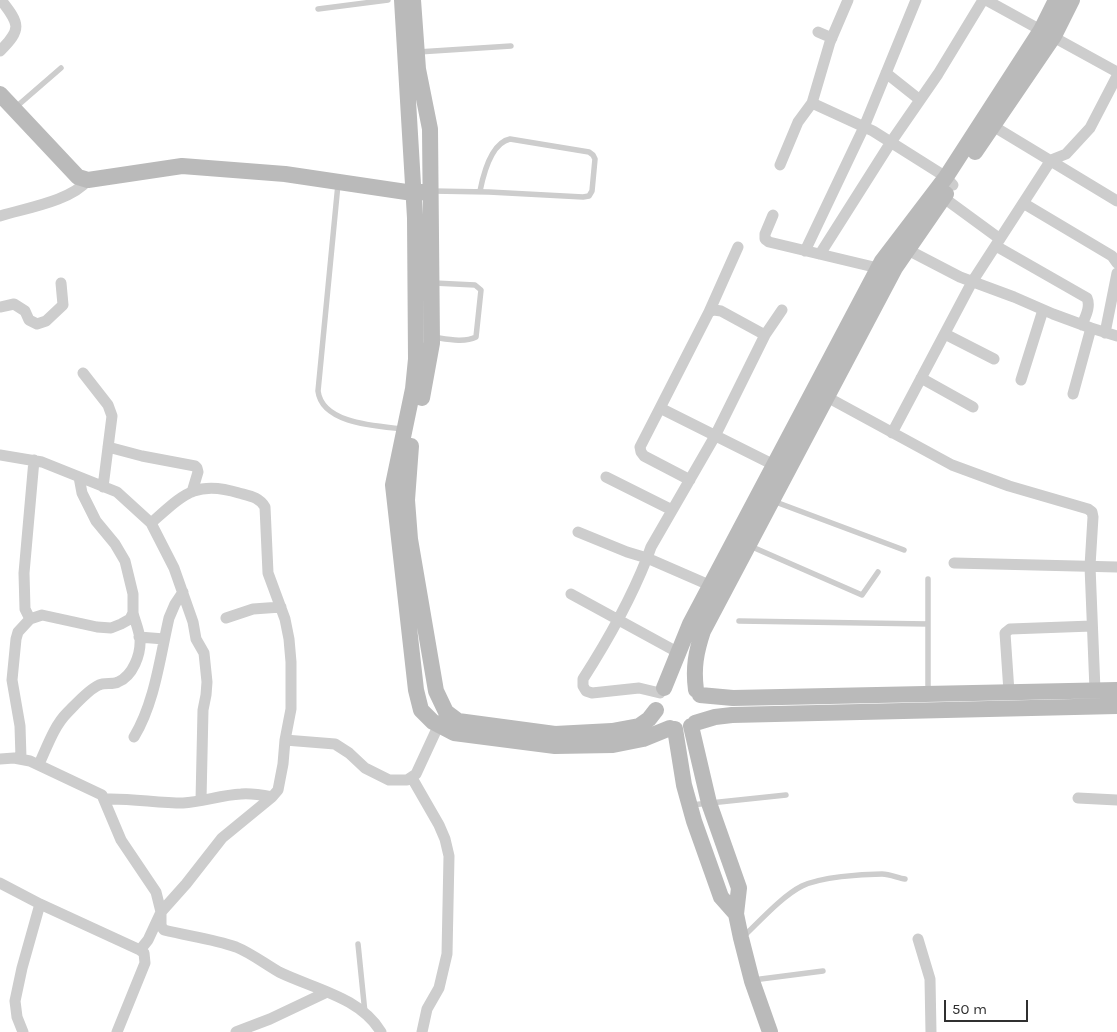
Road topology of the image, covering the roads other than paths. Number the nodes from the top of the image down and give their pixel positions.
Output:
1 (1, 0) edge
2 (388, 0) edge
3 (402, 0) edge
4 (414, 0) edge
5 (916, 0) edge
6 (984, 0) edge
7 (1056, 0) edge
8 (1072, 0) edge
9 (844, 1) edge
10 (318, 9) dead end
11 (818, 32) dead end
12 (1048, 33) junction
13 (832, 38) junction
14 (511, 46) dead end
15 (0, 51) edge
16 (417, 52) junction
17 (61, 68) dead end
18 (1117, 72) edge
19 (886, 73) junction
20 (1117, 76) edge
21 (0, 94) edge
22 (920, 100) junction
23 (812, 103) junction
24 (15, 108) junction
25 (993, 126) junction
26 (864, 127) junction
27 (891, 142) junction
28 (1050, 161) junction
29 (780, 165) dead end
30 (88, 180) junction
31 (338, 182) junction
32 (947, 187) junction
33 (432, 191) junction
34 (480, 192) junction
35 (413, 193) junction
36 (1117, 201) edge
37 (1023, 203) junction
38 (773, 215) dead end
39 (0, 216) edge
40 (998, 243) junction
41 (738, 247) dead end
42 (908, 250) junction
43 (805, 251) junction
44 (820, 254) junction
45 (1117, 263) edge
46 (878, 268) junction
47 (1117, 273) edge
48 (432, 282) junction
49 (972, 282) junction
50 (61, 283) dead end
51 (0, 307) edge
52 (782, 310) dead end
53 (1043, 310) junction
54 (709, 312) junction
55 (1087, 327) junction
56 (1104, 333) junction
57 (945, 334) junction
58 (765, 335) junction
59 (1117, 336) edge
60 (432, 337) junction
61 (994, 359) dead end
62 (83, 373) dead end
63 (921, 378) junction
64 (1021, 380) dead end
65 (1073, 394) dead end
66 (827, 398) junction
67 (973, 407) dead end
68 (660, 408) junction
69 (405, 429) junction
70 (892, 433) junction
71 (715, 436) junction
72 (108, 447) junction
73 (0, 455) edge
74 (34, 460) junction
75 (774, 465) junction
76 (79, 477) junction
77 (606, 477) dead end
78 (690, 480) junction
79 (103, 487) junction
80 (192, 492) junction
81 (772, 501) junction
82 (672, 510) junction
83 (151, 523) junction
84 (578, 532) dead end
85 (748, 546) junction
86 (904, 550) dead end
87 (647, 558) junction
88 (954, 563) dead end
89 (1090, 566) junction
90 (1117, 567) edge
91 (878, 572) dead end
92 (928, 580) dead end
93 (717, 588) junction
94 (183, 592) junction
95 (572, 594) dead end
96 (281, 607) junction
97 (133, 613) junction
98 (226, 618) dead end
99 (30, 619) junction
100 (619, 620) junction
101 (740, 621) dead end
102 (928, 624) junction
103 (1092, 626) junction
104 (140, 637) junction
105 (164, 639) junction
106 (678, 653) junction
107 (662, 690) junction
108 (1095, 690) junction
109 (1117, 690) edge
110 (698, 692) junction
111 (1009, 692) junction
112 (928, 694) junction
113 (1117, 706) edge
114 (656, 710) junction
115 (441, 718) junction
116 (683, 727) junction
117 (134, 737) dead end
118 (285, 740) junction
119 (22, 758) junction
120 (0, 759) edge
121 (39, 764) junction
122 (416, 773) junction
123 (786, 795) dead end
124 (272, 797) junction
125 (1078, 798) dead end
126 (105, 799) junction
127 (201, 800) junction
128 (1117, 800) edge
129 (708, 803) junction
130 (689, 805) junction
131 (905, 880) dead end
132 (0, 883) edge
133 (40, 904) junction
134 (161, 912) junction
135 (736, 914) junction
136 (741, 938) junction
137 (918, 939) dead end
138 (358, 944) dead end
139 (140, 950) junction
140 (823, 970) dead end
141 (752, 981) junction
142 (327, 992) junction
143 (365, 1013) junction
144 (23, 1032) edge
145 (117, 1032) edge
146 (236, 1032) edge
147 (381, 1032) edge
148 (422, 1032) edge
149 (771, 1032) edge
150 (931, 1032) edge

1 - 15 street
2 - 10 lane
3 - 35 main road
4 - 16 main road
5 - 19 street
6 - 12 street
6 - 22 street
7 - 12 main road
8 - 12 main road
9 - 13 street
11 - 13 street
12 - 18 street
12 - 25 main road
12 - 32 main road
13 - 23 street
14 - 16 lane
16 - 33 main road
17 - 24 lane
19 - 22 street
19 - 26 street
20 - 28 street
21 - 24 main road
22 - 27 street
23 - 26 street
23 - 29 street
24 - 30 main road
25 - 28 street
25 - 32 main road
26 - 27 street
26 - 43 street
27 - 32 street
27 - 44 street
28 - 36 street
28 - 37 street
30 - 31 main road
30 - 39 street
31 - 35 main road
31 - 69 lane
32 - 40 street
32 - 42 main road
32 - 46 main road
33 - 34 lane
33 - 35 main road
33 - 48 main road
34 - 34 lane
35 - 69 main road
37 - 40 street
37 - 45 street
38 - 43 street
40 - 49 street
40 - 55 street
41 - 54 street
42 - 49 street
42 - 66 main road
43 - 44 street
44 - 46 street
46 - 75 main road
47 - 56 street
48 - 60 main road
48 - 60 lane
49 - 53 street
49 - 57 street
50 - 51 street
52 - 58 street
53 - 55 street
53 - 64 street
54 - 58 street
54 - 68 street
55 - 56 street
55 - 65 street
56 - 59 street
57 - 61 street
57 - 63 street
58 - 71 street
60 - 115 main road
62 - 72 street
63 - 67 street
63 - 70 street
66 - 70 street
66 - 81 main road
68 - 71 street
68 - 78 street
69 - 115 main road
70 - 89 street
71 - 75 street
71 - 78 street
72 - 79 street
72 - 80 street
73 - 74 street
74 - 76 street
74 - 99 street
75 - 93 main road
76 - 79 street
76 - 97 street
77 - 82 street
78 - 82 street
79 - 83 street
80 - 83 street
80 - 96 street
81 - 85 main road
81 - 86 lane
82 - 87 street
83 - 94 street
84 - 87 street
85 - 91 lane
85 - 93 main road
87 - 93 street
87 - 100 street
88 - 89 street
89 - 90 street
89 - 103 street
92 - 102 lane
93 - 106 main road
93 - 110 main road
94 - 105 street
94 - 127 street
95 - 100 street
96 - 98 street
96 - 118 street
97 - 99 street
97 - 104 street
99 - 119 street
100 - 106 street
100 - 107 street
101 - 102 lane
102 - 112 lane
103 - 108 street
103 - 111 street
104 - 105 street
104 - 121 street
105 - 117 street
106 - 107 main road
107 - 110 main road
107 - 114 main road
108 - 109 main road
108 - 111 main road
110 - 112 main road
110 - 116 main road
111 - 112 main road
113 - 116 main road
114 - 115 main road
114 - 116 main road
115 - 116 main road
115 - 122 street
116 - 129 main road
116 - 130 main road
118 - 122 street
118 - 124 street
119 - 120 street
119 - 121 street
121 - 126 street
122 - 148 street
123 - 129 lane
124 - 127 street
124 - 134 street
125 - 128 street
126 - 127 street
126 - 134 street
129 - 130 lane
129 - 135 main road
130 - 135 main road
131 - 136 lane
132 - 133 street
133 - 139 street
133 - 144 street
134 - 139 street
134 - 142 street
135 - 136 main road
136 - 141 main road
137 - 150 street
138 - 143 lane
139 - 145 street
140 - 141 lane
141 - 149 main road
142 - 143 street
142 - 146 street
143 - 147 street

